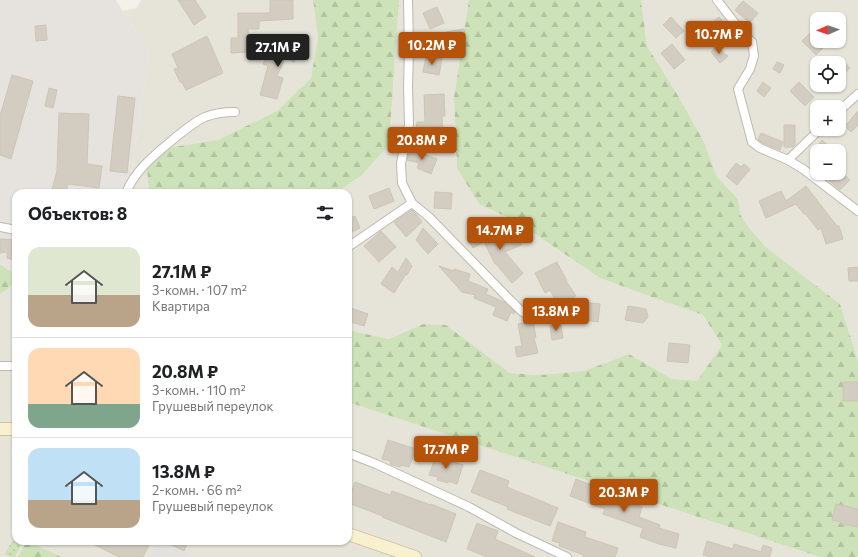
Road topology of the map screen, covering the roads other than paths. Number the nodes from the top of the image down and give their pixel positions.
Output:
1 (408, 0) edge
2 (717, 0) edge
3 (858, 94) edge
4 (846, 105) edge
5 (236, 112) dead end
6 (813, 136) edge
7 (788, 160) junction
8 (128, 189) edge
9 (412, 203) junction
10 (858, 211) edge
11 (0, 227) edge
12 (12, 229) edge
13 (352, 244) edge
14 (561, 312) dead end
15 (0, 366) edge
16 (12, 366) edge
17 (0, 429) edge
18 (12, 429) edge
19 (352, 455) edge
20 (352, 535) edge
21 (415, 557) edge
22 (567, 557) edge

1 - 9 street
2 - 7 street
3 - 4 street
5 - 8 street
6 - 7 street
7 - 10 street
9 - 13 street
9 - 14 street
11 - 12 street
15 - 16 street
17 - 18 main road
19 - 22 street
20 - 21 main road

